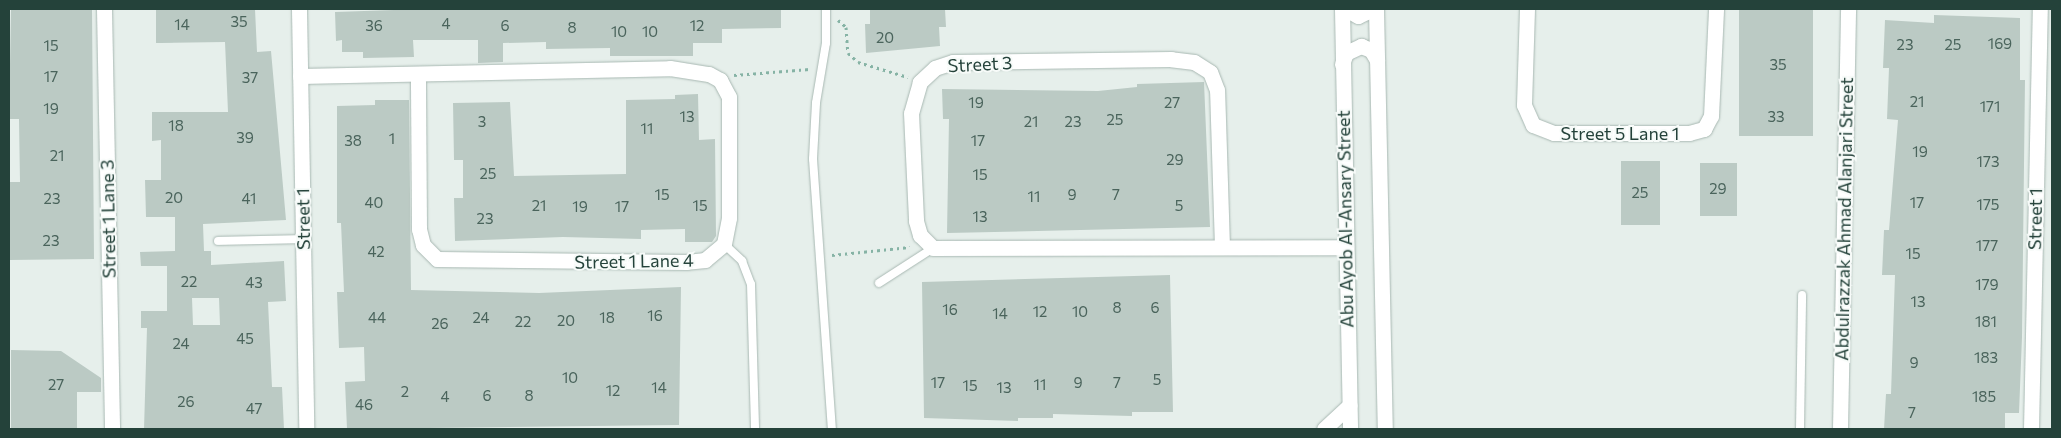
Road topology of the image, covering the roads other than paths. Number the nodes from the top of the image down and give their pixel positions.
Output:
1 (104, 9) edge
2 (299, 9) edge
3 (826, 9) edge
4 (1343, 9) edge
5 (1375, 9) edge
6 (1527, 9) edge
7 (1716, 9) edge
8 (1848, 9) edge
9 (2040, 9) edge
10 (1377, 60) junction
11 (1342, 64) junction
12 (300, 76) junction
13 (418, 76) junction
14 (303, 239) junction
15 (218, 241) dead end
16 (724, 244) junction
17 (930, 247) junction
18 (1344, 247) junction
19 (1222, 248) junction
20 (879, 284) dead end
21 (1802, 295) dead end
22 (1350, 405) junction
23 (112, 429) edge
24 (306, 429) edge
25 (755, 429) edge
26 (832, 429) edge
27 (1324, 429) edge
28 (1350, 429) edge
29 (1385, 429) edge
30 (1800, 429) edge
31 (1840, 429) edge
32 (2031, 429) edge

1 - 23 street, Street 1 Lane 3
2 - 12 street, Street 1
3 - 26 lane
4 - 5 street
4 - 11 street, Abu Ayob Al-Ansary Street
5 - 10 street, Abu Ayob Al-Ansary Street
6 - 7 street, Street 5 Lane 1
8 - 31 street, Abdulrazzak Ahmad Alanjari Street
9 - 32 street, Street 1
10 - 11 street
10 - 29 street, Abu Ayob Al-Ansary Street
11 - 18 street, Abu Ayob Al-Ansary Street
12 - 13 street
12 - 14 street, Street 1
13 - 16 street
13 - 16 street, Street 1 Lane 4
14 - 15 lane
14 - 24 street, Street 1
16 - 25 lane
17 - 19 street
17 - 19 street, Street 3
17 - 20 lane
18 - 19 street
18 - 22 street, Abu Ayob Al-Ansary Street
21 - 30 lane
22 - 27 street
22 - 28 street, Abu Ayob Al-Ansary Street

